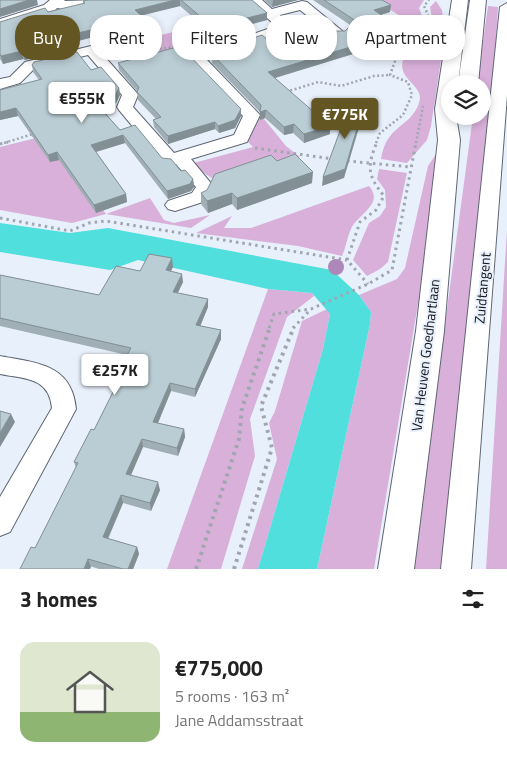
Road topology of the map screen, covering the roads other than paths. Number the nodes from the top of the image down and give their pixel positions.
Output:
1 (93, 0) edge
2 (254, 0) edge
3 (460, 0) edge
4 (478, 0) edge
5 (56, 2) edge
6 (507, 7) edge
7 (271, 13) junction
8 (0, 24) edge
9 (339, 34) edge
10 (469, 75) edge
11 (0, 84) edge
12 (454, 128) edge
13 (175, 158) junction
14 (175, 205) dead end
15 (0, 365) edge
16 (0, 523) edge
17 (396, 569) edge
18 (456, 569) edge

1 - 5 street
2 - 7 street
3 - 12 main road, Van Heuven Goedhartlaan
4 - 10 main road
5 - 8 street
6 - 18 street, Zuidtangent
7 - 9 street
7 - 13 street
11 - 13 street
12 - 17 main road, Van Heuven Goedhartlaan
13 - 14 street
15 - 16 street

